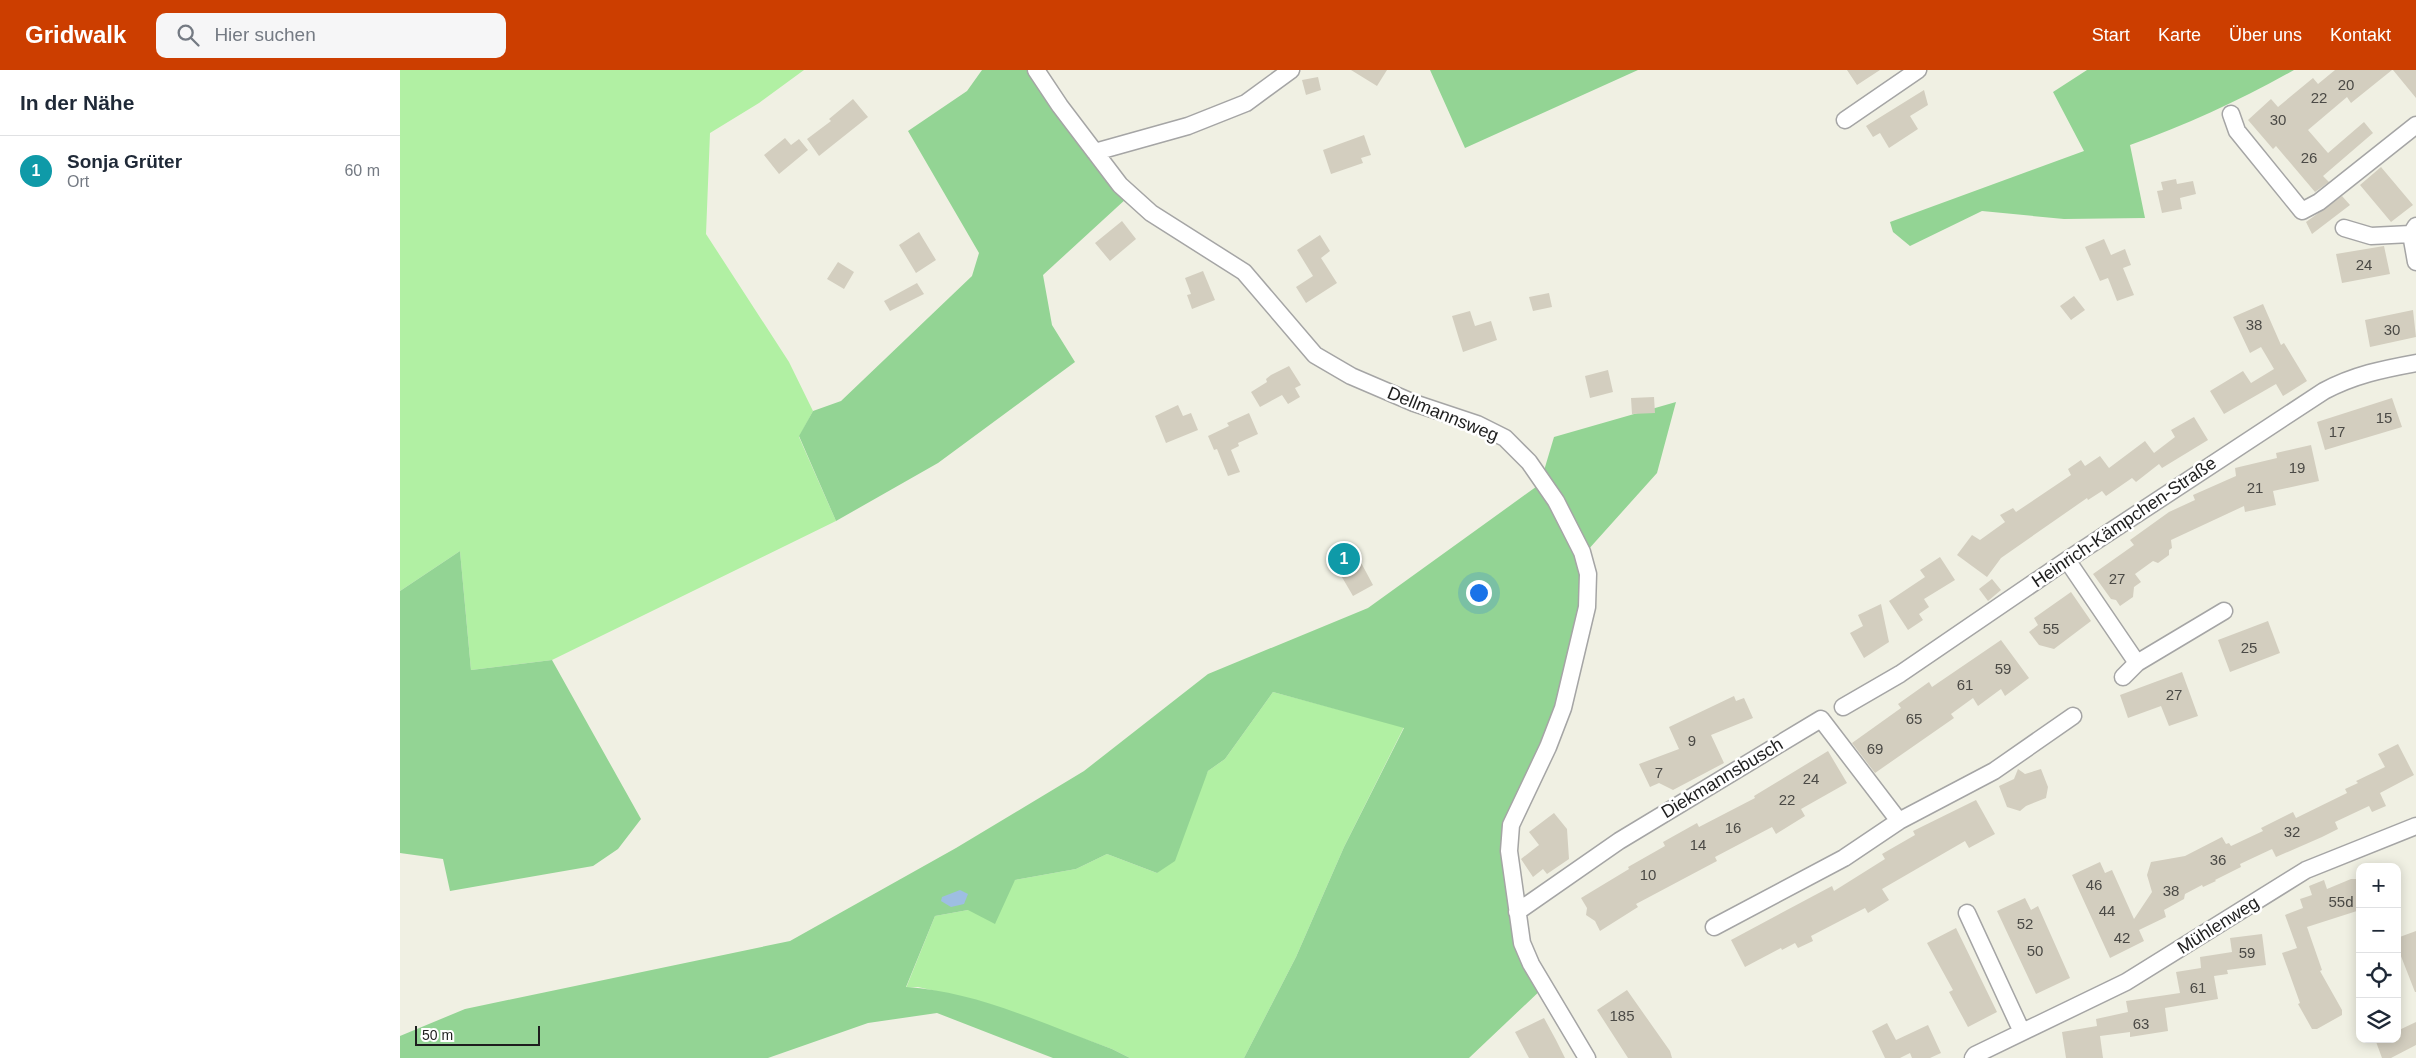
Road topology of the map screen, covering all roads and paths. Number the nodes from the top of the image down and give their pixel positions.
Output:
1 (1036, 70) edge
2 (1291, 70) edge
3 (1918, 70) edge
4 (2231, 114) dead end
5 (1845, 120) dead end
6 (2416, 125) edge
7 (1095, 152) junction
8 (2344, 228) dead end
9 (2414, 230) edge
10 (2416, 262) edge
11 (2416, 363) edge
12 (2067, 560) junction
13 (2224, 611) dead end
14 (2137, 663) junction
15 (2123, 677) dead end
16 (1843, 707) dead end
17 (2073, 716) dead end
18 (1899, 821) junction
19 (2416, 826) edge
20 (1517, 912) junction
21 (1967, 913) dead end
22 (1714, 927) dead end
23 (2022, 1032) junction
24 (1587, 1058) edge
25 (1973, 1058) edge

1 - 7 street, Dellmannsweg
2 - 7 street
3 - 5 street
4 - 6 street
7 - 20 street, Dellmannsweg
8 - 9 street
9 - 10 street
11 - 12 street, Heinrich-Kämpchen-Straße
12 - 14 street
12 - 16 street, Heinrich-Kämpchen-Straße
13 - 14 street
14 - 15 street
17 - 18 street
18 - 20 street, Diekmannsbusch
18 - 22 street
19 - 23 street, Mühlenweg
20 - 24 street, Dellmannsweg
21 - 23 street
23 - 25 street, Mühlenweg

